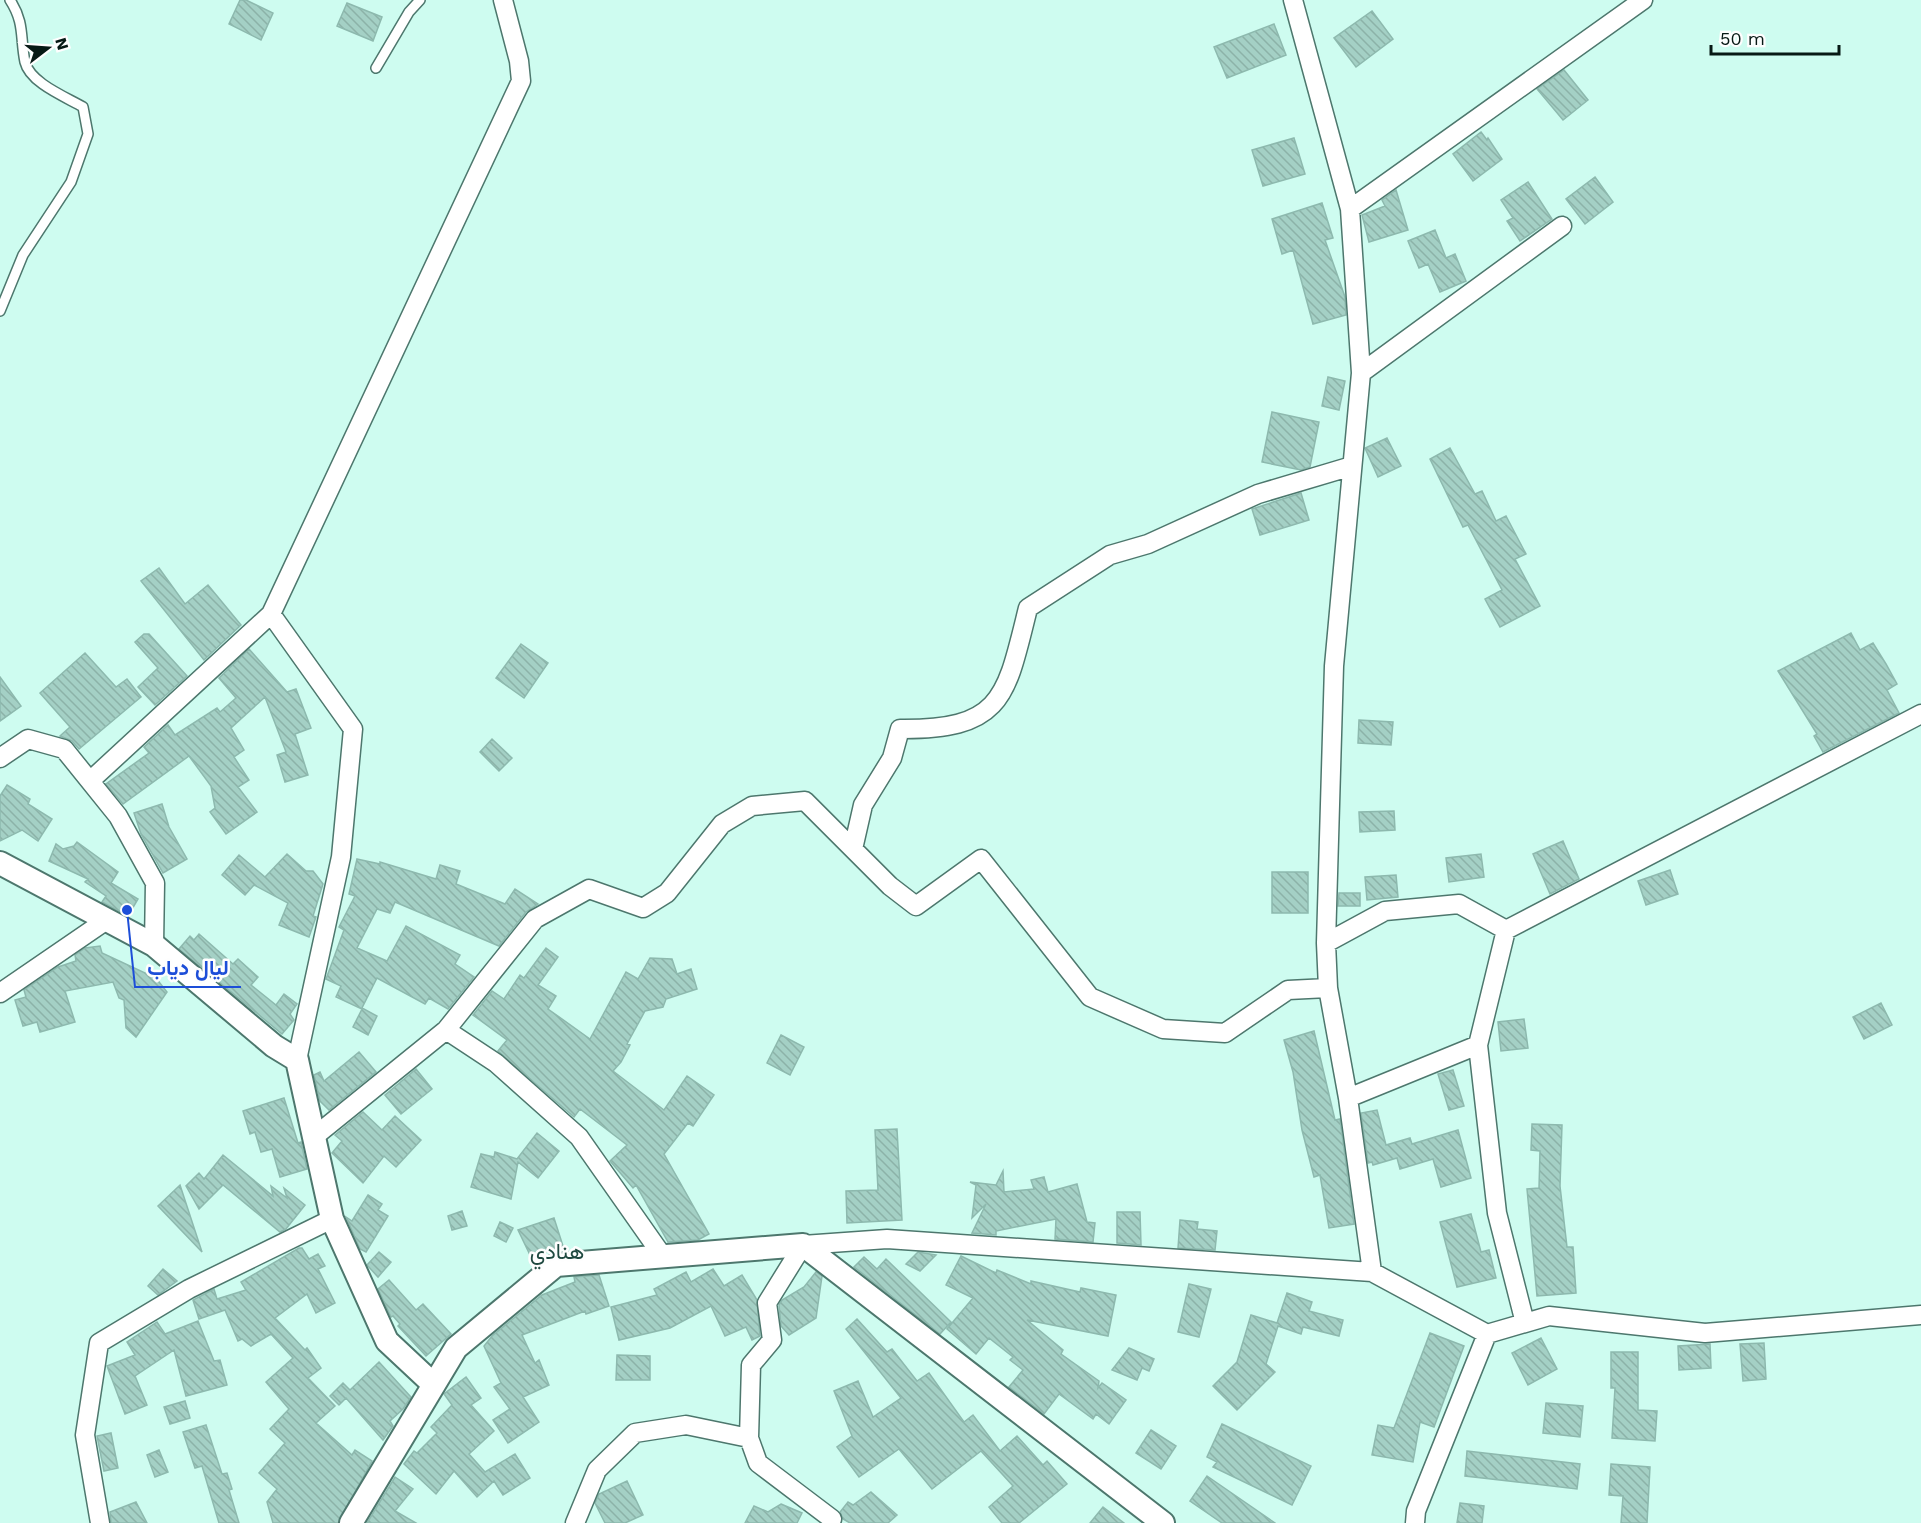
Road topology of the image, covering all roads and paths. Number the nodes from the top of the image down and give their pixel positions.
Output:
1 (10, 0) edge
2 (420, 0) edge
3 (503, 0) edge
4 (1293, 0) edge
5 (1643, 0) edge
6 (376, 68) dead end
7 (1350, 209) junction
8 (1562, 226) dead end
9 (0, 311) edge
10 (1361, 373) junction
11 (1352, 466) junction
12 (271, 614) junction
13 (1921, 714) edge
14 (0, 758) edge
15 (90, 781) junction
16 (853, 849) junction
17 (0, 863) edge
18 (108, 919) junction
19 (1506, 930) junction
20 (1326, 943) junction
21 (154, 945) junction
22 (1328, 988) junction
23 (0, 993) edge
24 (446, 1030) junction
25 (1478, 1045) junction
26 (297, 1059) junction
27 (1348, 1098) junction
28 (315, 1136) junction
29 (332, 1219) junction
30 (803, 1245) junction
31 (664, 1258) junction
32 (1372, 1272) junction
33 (1921, 1315) edge
34 (1525, 1323) junction
35 (1487, 1334) junction
36 (433, 1384) junction
37 (749, 1438) junction
38 (832, 1519) dead end
39 (1157, 1522) edge
40 (100, 1523) edge
41 (351, 1523) edge
42 (575, 1523) edge
43 (1415, 1523) edge

1 - 9 lane
2 - 6 lane
3 - 12 street
4 - 7 street
5 - 7 street
7 - 10 street
8 - 10 street
10 - 11 street
11 - 16 street
11 - 20 street
12 - 15 street
12 - 26 street
13 - 19 street
14 - 15 street
15 - 21 street
16 - 22 street
16 - 24 street
17 - 18 street
18 - 21 street
18 - 23 street
19 - 20 street
19 - 25 street
20 - 22 street
21 - 26 street
22 - 27 street
24 - 28 street
24 - 31 street
25 - 27 street
25 - 34 street
26 - 28 street
27 - 32 street
28 - 29 street
29 - 36 street
29 - 40 street
30 - 31 street
30 - 32 street
30 - 37 street
30 - 39 street
31 - 36 street
32 - 35 street
33 - 34 street
34 - 35 street
35 - 43 street
36 - 41 street
37 - 38 street
37 - 42 street

